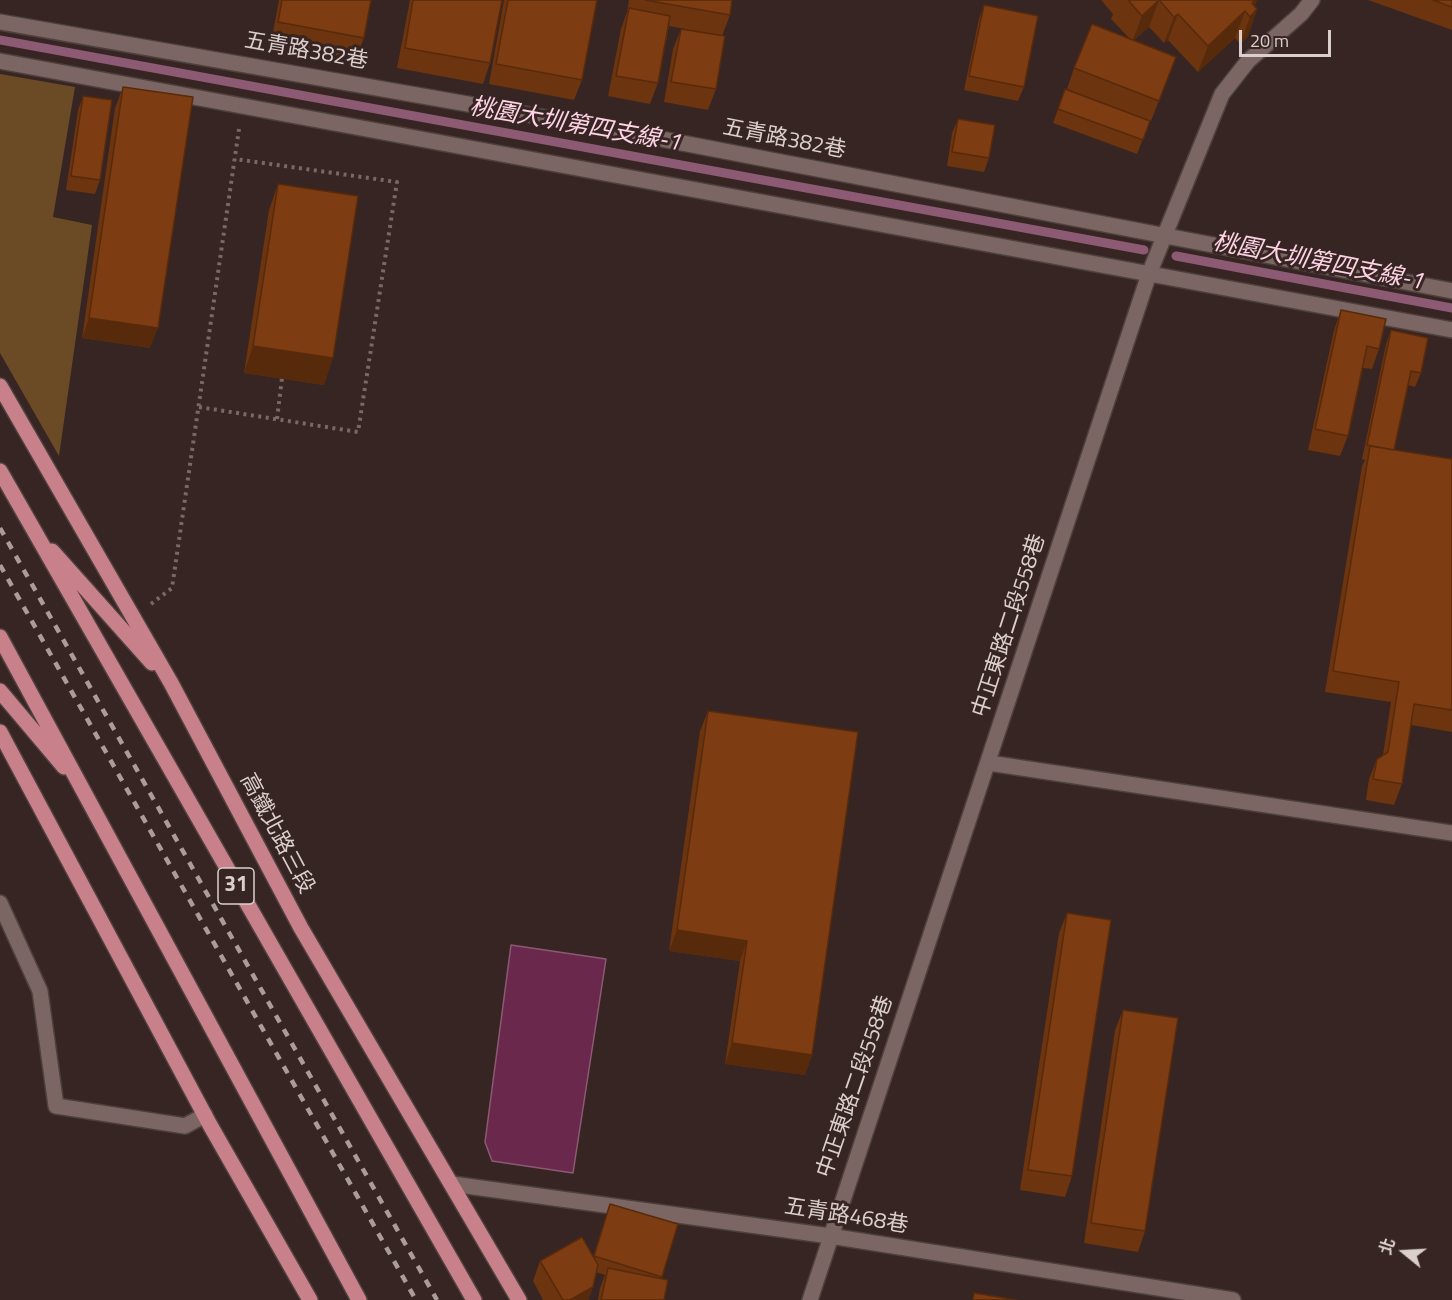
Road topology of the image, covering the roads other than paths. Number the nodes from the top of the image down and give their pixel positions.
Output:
1 (1312, 0) edge
2 (0, 22) edge
3 (0, 61) edge
4 (1165, 236) junction
5 (1149, 274) junction
6 (1452, 291) edge
7 (1452, 330) edge
8 (0, 386) edge
9 (0, 471) edge
10 (33, 530) junction
11 (0, 637) edge
12 (171, 683) junction
13 (0, 691) edge
14 (0, 732) edge
15 (989, 763) junction
16 (85, 792) junction
17 (1452, 833) edge
18 (0, 903) edge
19 (206, 1116) junction
20 (452, 1184) junction
21 (830, 1236) junction
22 (310, 1300) edge
23 (359, 1300) edge
24 (474, 1300) edge
25 (519, 1300) edge
26 (810, 1300) edge
27 (1233, 1300) edge

1 - 4 street, 中正東路二段558巷
2 - 4 street, 五青路382巷
3 - 5 street
4 - 5 street, 中正東路二段558巷
4 - 6 street, 五青路382巷
5 - 7 street
5 - 15 street, 中正東路二段558巷
8 - 12 main road, 高鐵北路三段
9 - 10 main road, 31
10 - 12 main road
10 - 24 main road, 31
11 - 16 main road
12 - 20 main road, 高鐵北路三段
13 - 16 main road
14 - 19 main road
15 - 17 street
15 - 21 street, 中正東路二段558巷
16 - 23 main road
18 - 19 street
19 - 22 main road
20 - 21 street, 五青路468巷
20 - 25 main road, 高鐵北路三段
21 - 26 street, 中正東路二段558巷
21 - 27 street, 五青路468巷

